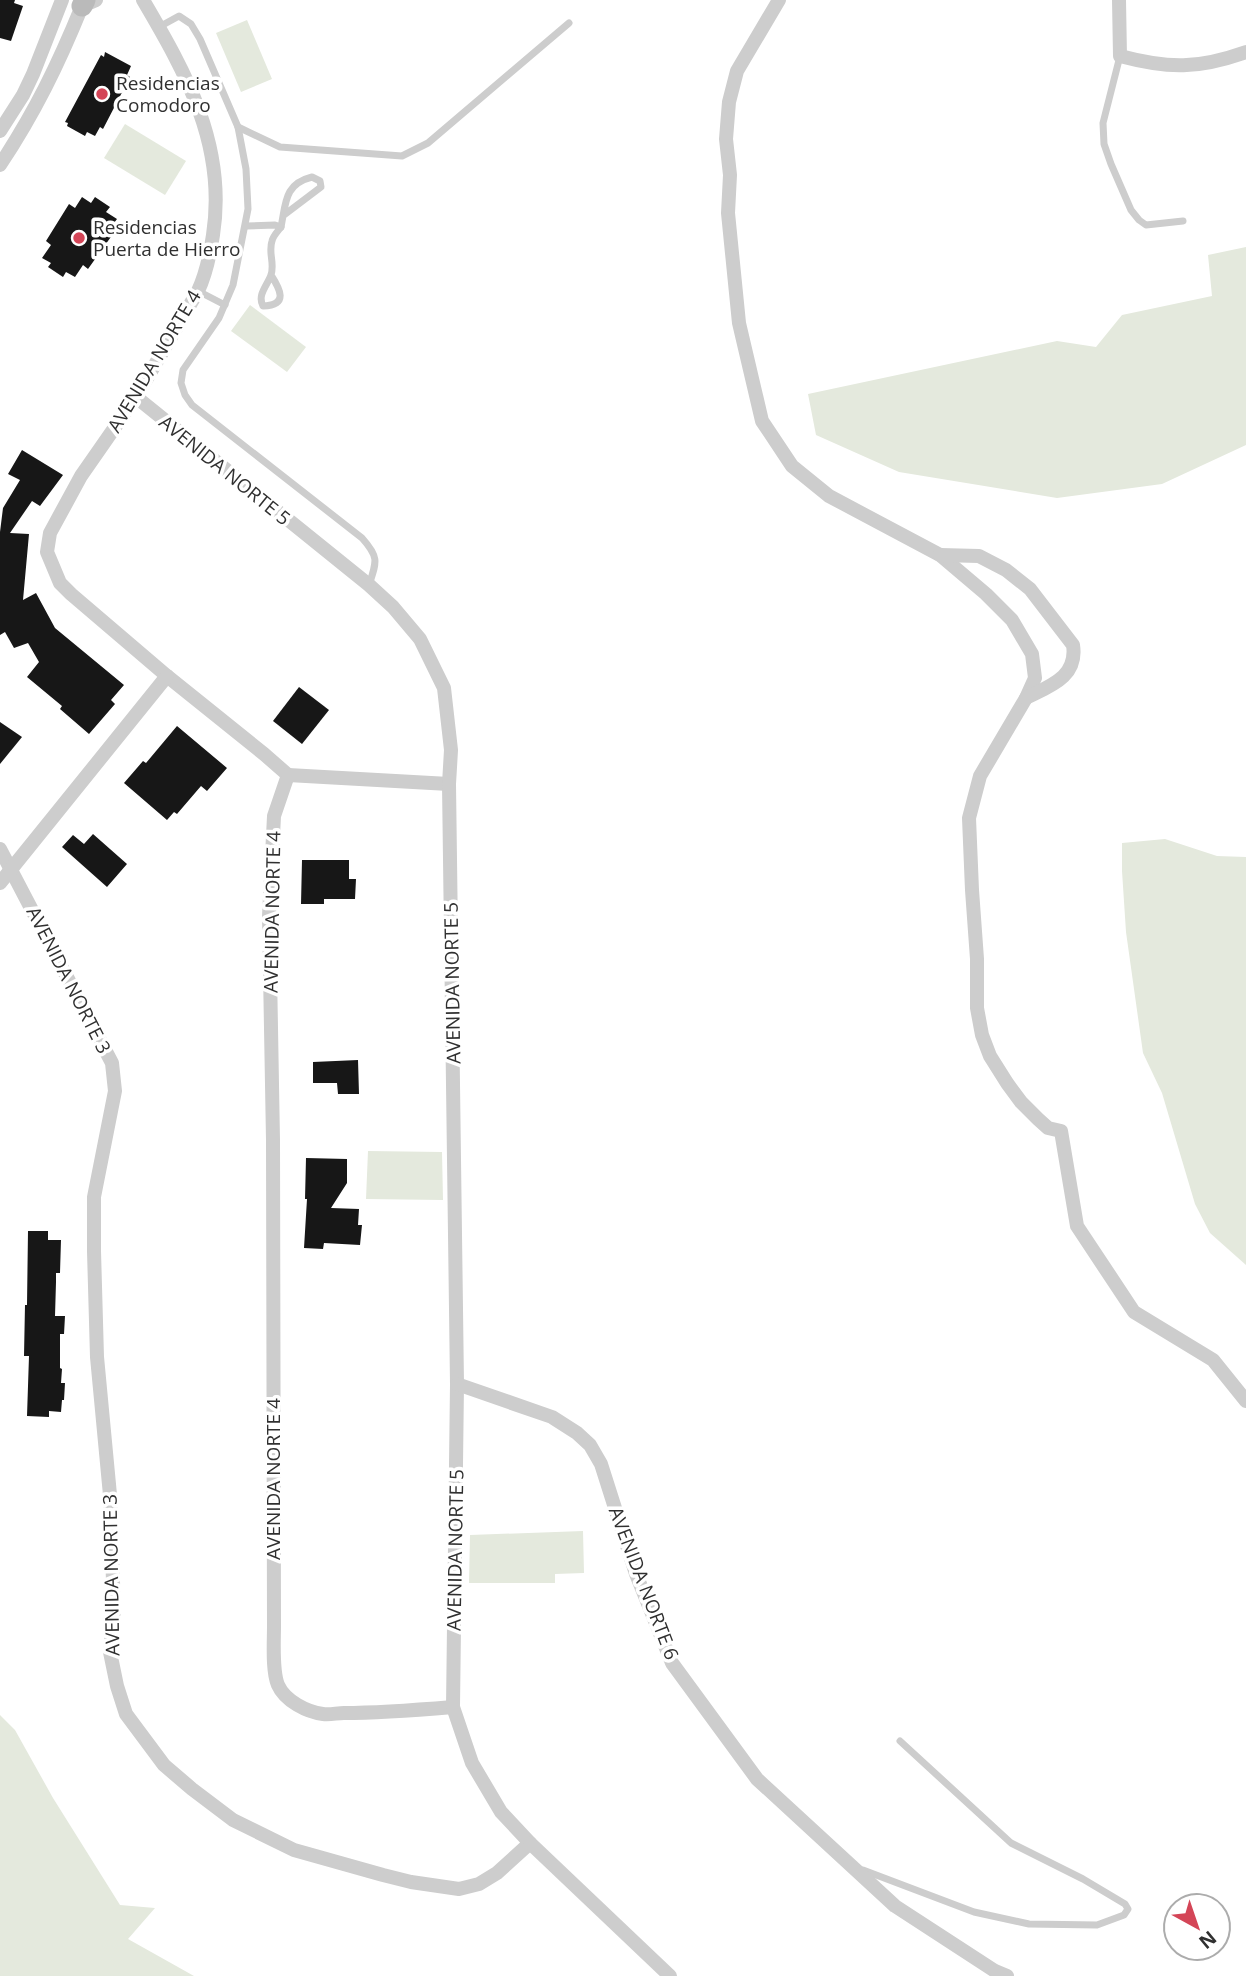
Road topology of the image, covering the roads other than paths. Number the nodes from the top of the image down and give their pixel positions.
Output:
1 (62, 0) edge
2 (779, 0) edge
3 (1119, 0) edge
4 (142, 1) edge
5 (88, 2) edge
6 (569, 23) dead end
7 (159, 27) junction
8 (1246, 52) edge
9 (1120, 57) junction
10 (238, 127) junction
11 (0, 131) edge
12 (0, 165) edge
13 (284, 215) junction
14 (1183, 221) dead end
15 (246, 226) junction
16 (281, 227) junction
17 (271, 275) dead end
18 (198, 292) junction
19 (225, 305) junction
20 (136, 397) junction
21 (940, 555) junction
22 (369, 585) junction
23 (167, 676) junction
24 (1026, 698) junction
25 (288, 775) junction
26 (449, 784) junction
27 (0, 849) edge
28 (12, 870) junction
29 (0, 883) edge
30 (457, 1384) junction
31 (1246, 1401) edge
32 (453, 1707) junction
33 (900, 1741) dead end
34 (530, 1843) junction
35 (852, 1866) junction
36 (670, 1976) edge
37 (1007, 1976) edge

1 - 11 street
2 - 21 street
3 - 9 street
4 - 7 street, AVENIDA NORTE 4
5 - 12 street
6 - 10 lane
7 - 10 lane
7 - 18 street, AVENIDA NORTE 4
8 - 9 street
9 - 14 lane
10 - 15 lane
13 - 13 lane
13 - 16 lane
15 - 16 lane
15 - 19 lane
16 - 17 lane
18 - 19 lane
18 - 20 street, AVENIDA NORTE 4
19 - 22 lane
20 - 22 street, AVENIDA NORTE 5
20 - 23 street, AVENIDA NORTE 4
21 - 24 street
21 - 24 street
22 - 26 street, AVENIDA NORTE 5
23 - 25 street, AVENIDA NORTE 4
23 - 28 street
24 - 31 street
25 - 26 street
25 - 32 street, AVENIDA NORTE 4
26 - 30 street, AVENIDA NORTE 5
27 - 28 street, AVENIDA NORTE 3
28 - 29 street
28 - 34 street, AVENIDA NORTE 3
30 - 32 street, AVENIDA NORTE 5
30 - 35 street, AVENIDA NORTE 6
32 - 34 street
33 - 35 lane
34 - 36 street
35 - 37 street, AVENIDA NORTE 6

